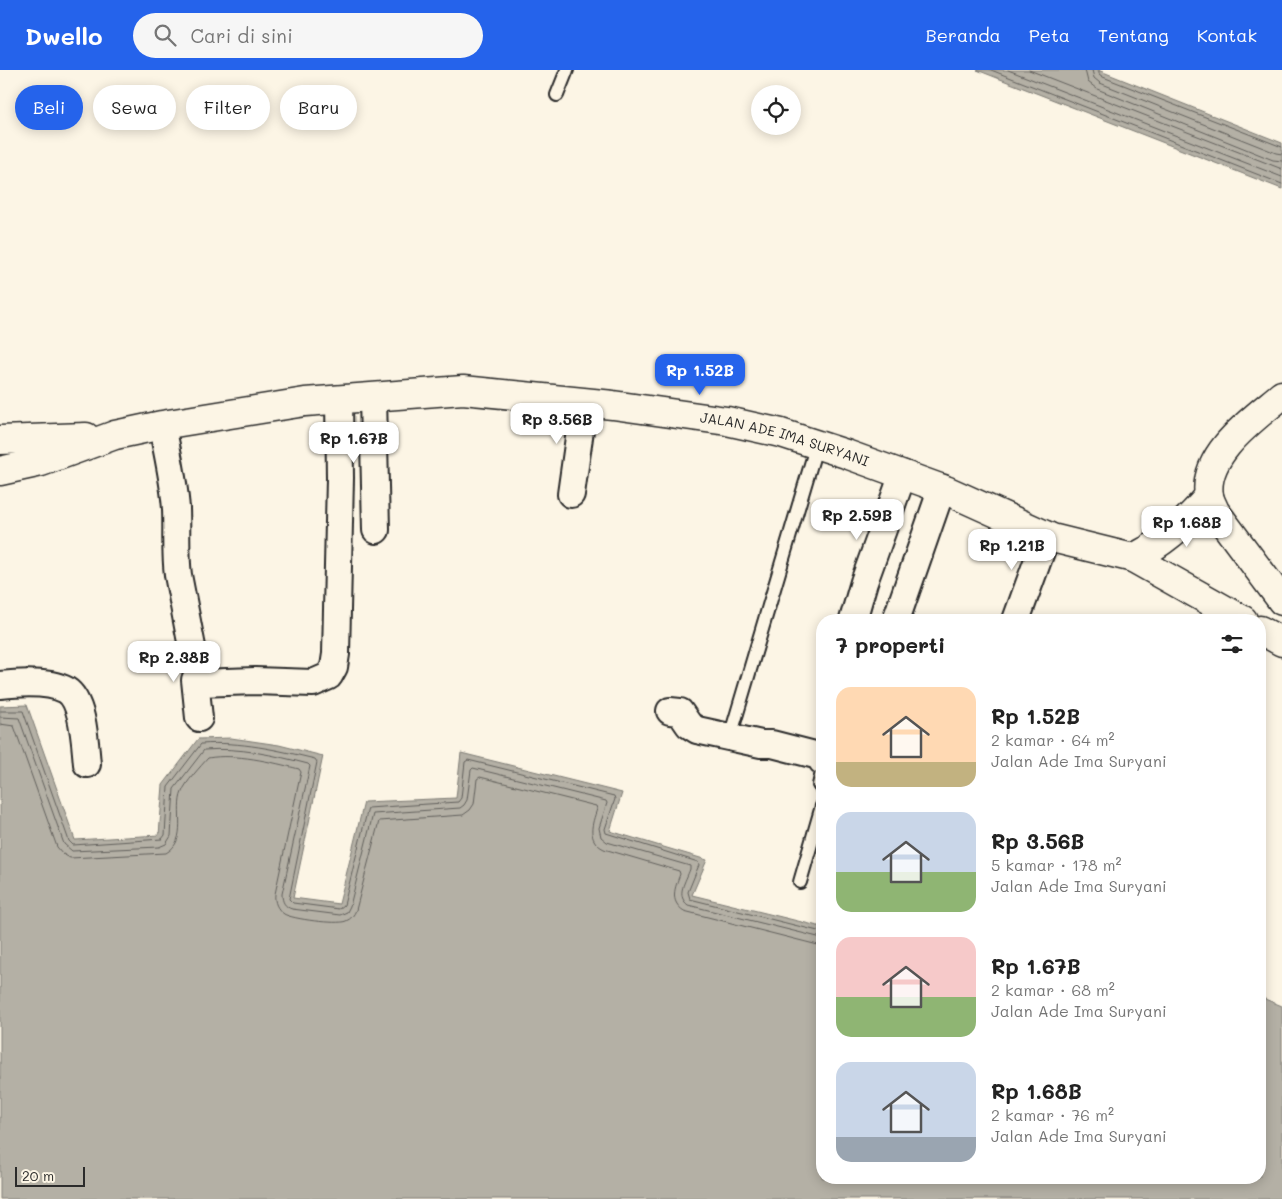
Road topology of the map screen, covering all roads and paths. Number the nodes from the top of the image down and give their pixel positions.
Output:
1 (566, 70) edge
2 (557, 95) dead end
3 (1282, 394) edge
4 (373, 396) junction
5 (339, 399) junction
6 (584, 402) junction
7 (162, 425) junction
8 (115, 436) junction
9 (0, 440) edge
10 (816, 444) junction
11 (0, 471) edge
12 (903, 474) junction
13 (942, 488) junction
14 (571, 494) dead end
15 (1209, 496) junction
16 (376, 530) dead end
17 (1047, 535) junction
18 (1133, 558) junction
19 (1282, 601) edge
20 (856, 614) edge
21 (898, 614) edge
22 (1018, 614) edge
23 (1227, 614) edge
24 (1266, 633) edge
25 (1282, 642) edge
26 (197, 680) junction
27 (0, 685) edge
28 (670, 711) dead end
29 (199, 718) dead end
30 (730, 737) junction
31 (816, 756) edge
32 (87, 764) dead end
33 (816, 827) edge
34 (800, 882) dead end

1 - 2 lane
3 - 15 main road
4 - 5 main road, JALAN ADE IMA SURYANI
4 - 6 main road, JALAN ADE IMA SURYANI
4 - 16 street
5 - 7 main road, JALAN ADE IMA SURYANI
5 - 26 street
6 - 10 main road, JALAN ADE IMA SURYANI
6 - 14 street
7 - 8 main road, JALAN ADE IMA SURYANI
7 - 26 street
8 - 9 main road
8 - 11 main road
10 - 12 main road, JALAN ADE IMA SURYANI
10 - 30 lane
12 - 13 main road, JALAN ADE IMA SURYANI
12 - 20 street
13 - 17 main road, JALAN ADE IMA SURYANI
13 - 21 street
15 - 18 main road
15 - 19 main road
17 - 18 main road, JALAN ADE IMA SURYANI
17 - 22 street
18 - 23 main road, JALAN ADE IMA SURYANI
24 - 25 main road
26 - 29 street
27 - 32 street
28 - 30 street
30 - 31 street
33 - 34 lane

